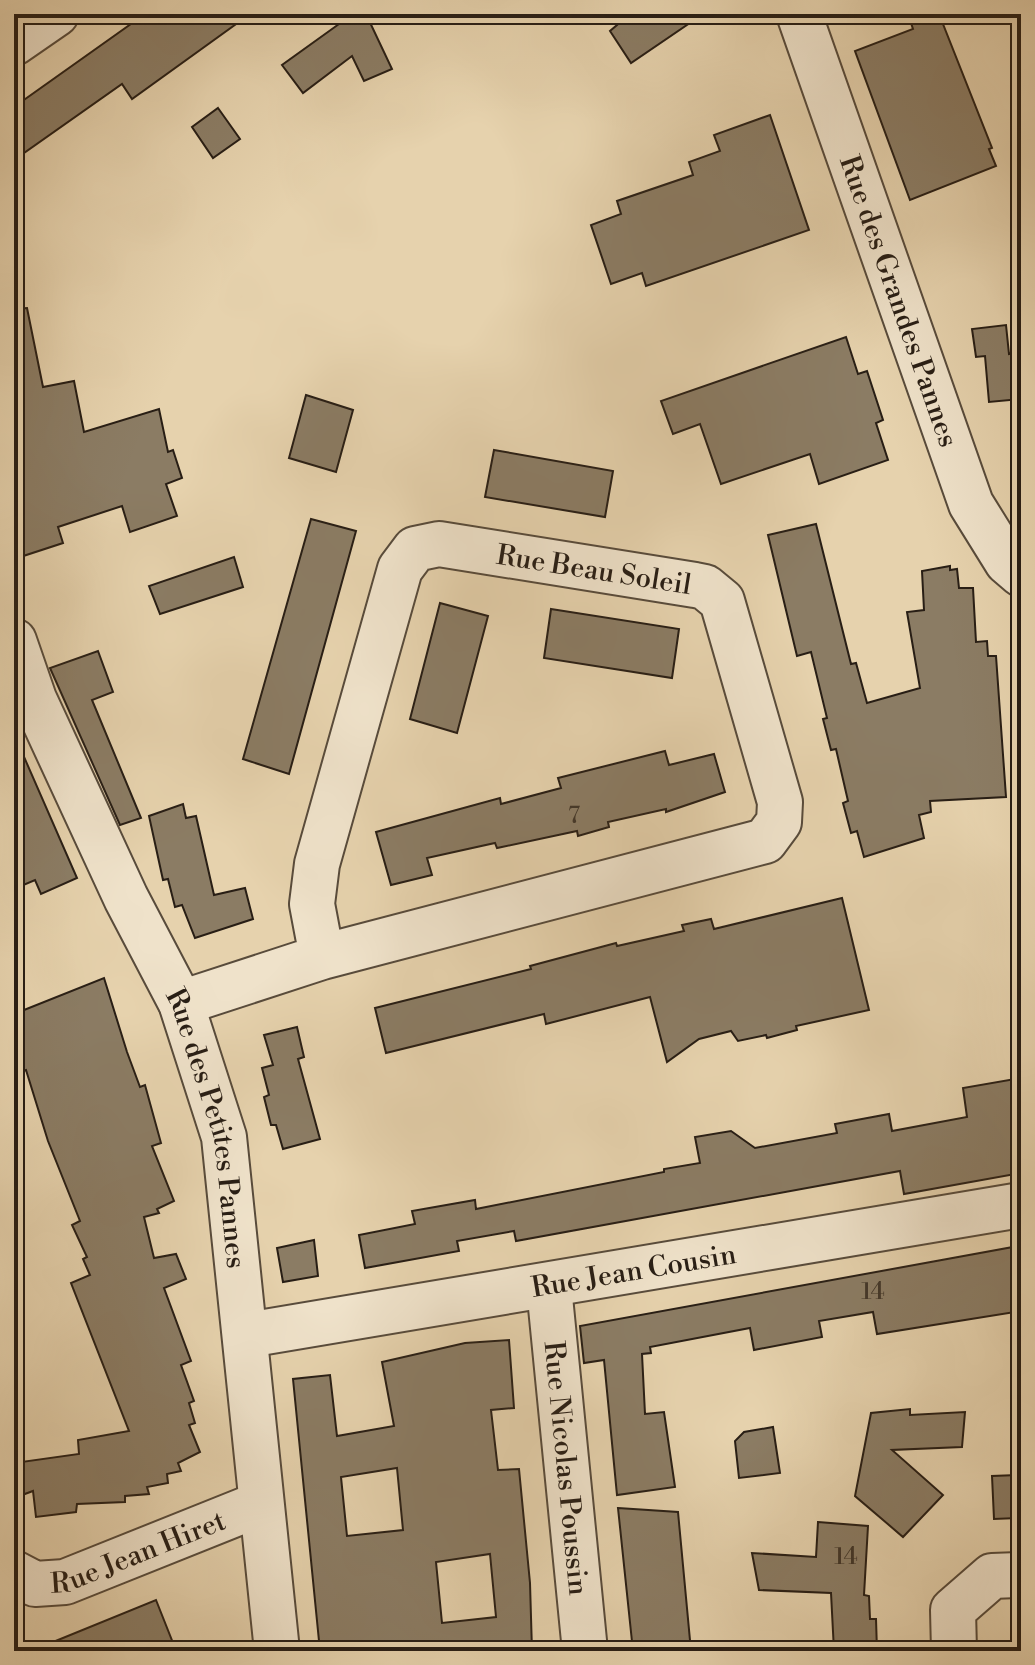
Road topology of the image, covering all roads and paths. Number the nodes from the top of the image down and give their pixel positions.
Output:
1 (56, 14) edge
2 (799, 14) edge
3 (14, 43) edge
4 (1021, 574) edge
5 (14, 641) edge
6 (322, 957) junction
7 (181, 1003) junction
8 (1021, 1205) edge
9 (549, 1287) junction
10 (247, 1335) junction
11 (260, 1504) junction
12 (14, 1573) edge
13 (1021, 1575) edge
14 (277, 1651) edge
15 (585, 1651) edge
16 (954, 1651) edge

1 - 3 street
2 - 4 street, Rue des Grandes Pannes
5 - 7 street, Rue des Petites Pannes
6 - 6 street, Rue Beau Soleil
6 - 7 street, Rue Beau Soleil
7 - 10 street, Rue des Petites Pannes
8 - 9 street, Rue Jean Cousin
9 - 10 street, Rue Jean Cousin
9 - 15 street, Rue Nicolas Poussin
10 - 11 street, Rue des Petites Pannes
11 - 12 street, Rue Jean Hiret
11 - 14 street, Rue des Petites Pannes
13 - 16 street

